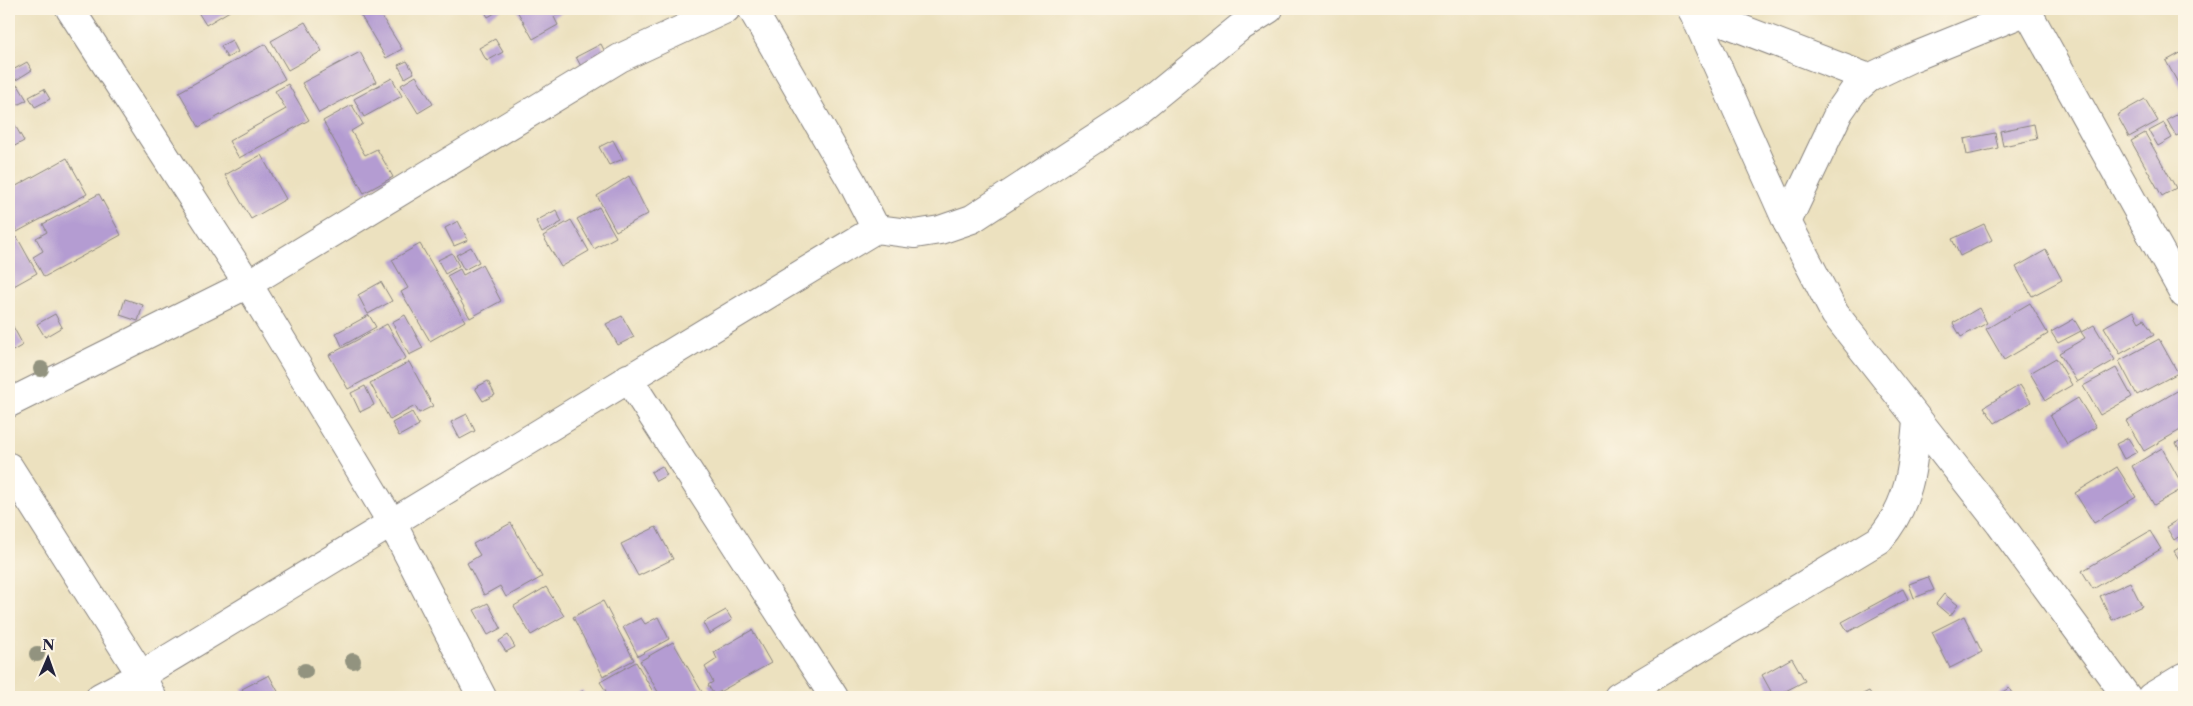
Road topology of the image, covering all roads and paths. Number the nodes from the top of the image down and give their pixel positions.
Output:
1 (70, 9) edge
2 (726, 9) edge
3 (752, 9) edge
4 (1269, 9) edge
5 (1692, 9) edge
6 (2026, 10) edge
7 (1869, 78) junction
8 (1788, 222) junction
9 (876, 229) junction
10 (248, 284) junction
11 (2184, 294) edge
12 (628, 378) junction
13 (9, 403) edge
14 (1917, 420) junction
15 (9, 467) edge
16 (393, 525) junction
17 (2184, 677) edge
18 (146, 686) edge
19 (100, 697) edge
20 (482, 697) edge
21 (834, 697) edge
22 (1618, 697) edge
23 (2127, 697) edge
24 (2150, 697) edge

1 - 10 street
2 - 10 street
3 - 9 street
4 - 9 street
5 - 7 street
5 - 8 street
6 - 7 street
6 - 11 street
7 - 8 street
8 - 14 street
9 - 12 street
10 - 13 street
10 - 16 street
12 - 16 street
12 - 21 street
14 - 22 street
14 - 23 street
15 - 18 street
16 - 18 street
16 - 20 street
17 - 24 street
18 - 19 street

